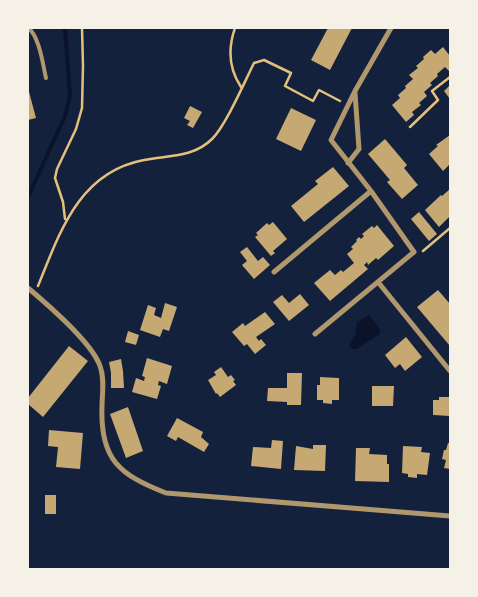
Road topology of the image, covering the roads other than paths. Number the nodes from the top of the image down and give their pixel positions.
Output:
1 (28, 28) edge
2 (391, 28) edge
3 (46, 78) dead end
4 (355, 92) junction
5 (348, 164) junction
6 (371, 192) junction
7 (274, 272) dead end
8 (378, 282) junction
9 (28, 288) edge
10 (315, 334) dead end
11 (450, 371) edge
12 (450, 516) edge

1 - 3 lane
2 - 4 street
4 - 5 street
4 - 5 street
5 - 6 street
6 - 7 street
6 - 8 street
8 - 10 street
8 - 11 street
9 - 12 street

